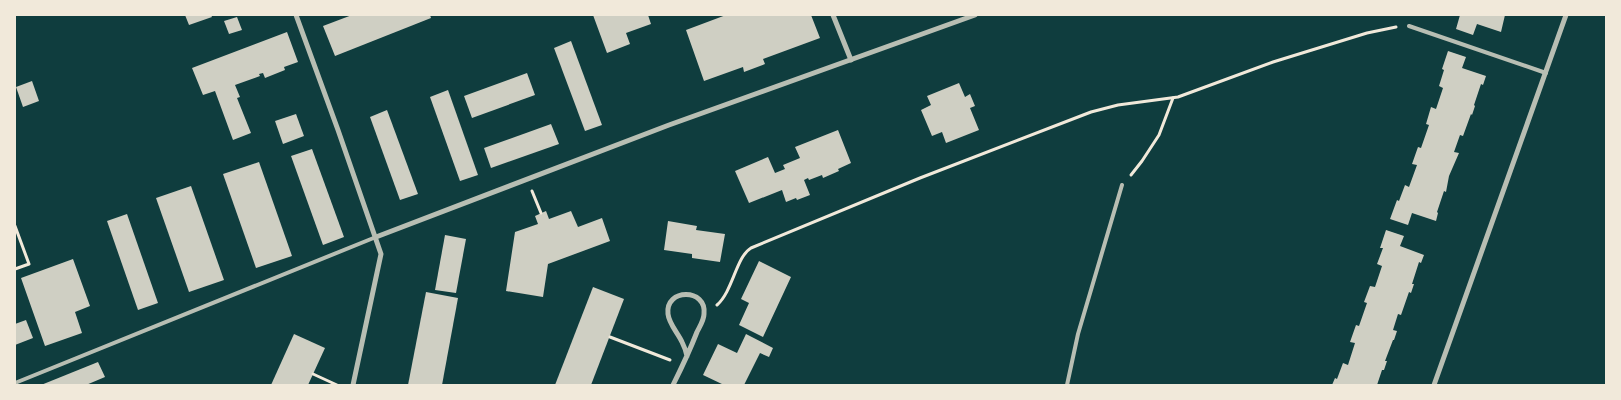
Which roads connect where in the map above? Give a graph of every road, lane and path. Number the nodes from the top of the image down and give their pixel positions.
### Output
1 (296, 15) edge
2 (833, 15) edge
3 (975, 15) edge
4 (1566, 15) edge
5 (1410, 26) joint
6 (851, 60) junction
7 (1546, 73) junction
8 (1172, 98) junction
9 (528, 180) junction
10 (1122, 185) joint
11 (541, 213) dead end
12 (15, 226) edge
13 (376, 237) junction
14 (15, 269) edge
15 (704, 315) junction
16 (610, 337) dead end
17 (687, 356) junction
18 (683, 364) junction
19 (313, 374) dead end
20 (15, 382) edge
21 (337, 385) edge
22 (353, 385) edge
23 (673, 385) edge
24 (1067, 385) edge
25 (1434, 385) edge

1 - 13 street
2 - 6 street
3 - 6 street
4 - 7 street
5 - 7 lane
5 - 8 path
6 - 9 street
7 - 25 street
8 - 10 path
8 - 15 path
9 - 11 path
9 - 13 street
10 - 24 lane
12 - 14 path
13 - 20 lane
13 - 22 street
15 - 17 street
15 - 17 street
16 - 18 path
17 - 18 street
18 - 23 street
19 - 21 path

